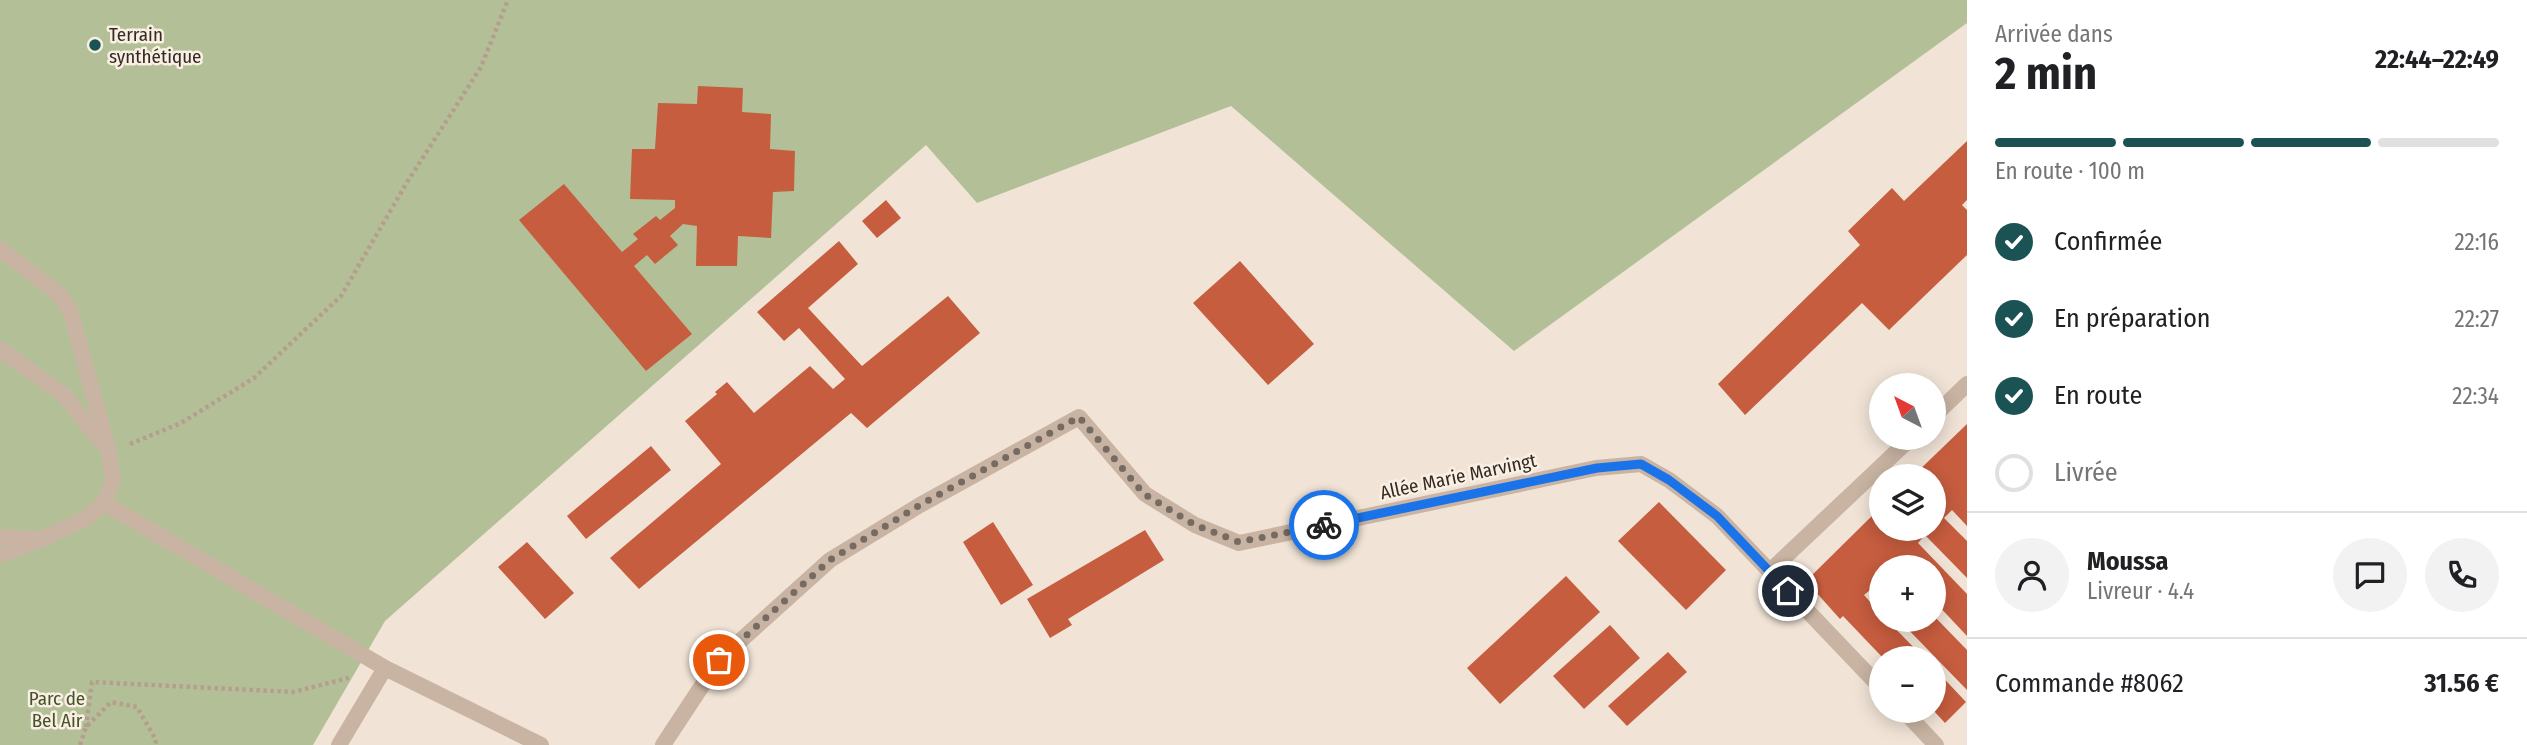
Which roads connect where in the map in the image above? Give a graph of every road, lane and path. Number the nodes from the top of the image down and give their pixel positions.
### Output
1 (508, 0) edge
2 (0, 249) edge
3 (0, 349) edge
4 (1967, 384) edge
5 (1946, 404) edge
6 (1898, 450) edge
7 (109, 452) junction
8 (104, 503) junction
9 (0, 537) edge
10 (42, 540) junction
11 (0, 555) edge
12 (1770, 571) junction
13 (385, 668) junction
14 (1869, 675) edge
15 (1915, 723) edge
16 (86, 727) junction
17 (80, 745) edge
18 (155, 745) edge
19 (339, 745) edge
20 (541, 745) edge
21 (663, 745) edge
22 (1936, 745) edge

1 - 7 path
2 - 7 lane
3 - 7 lane
4 - 5 lane
6 - 12 lane
7 - 8 lane
8 - 10 lane
8 - 13 lane
9 - 10 lane
10 - 11 lane
12 - 14 lane, Allée Marie Marvingt
12 - 21 lane, Allée Marie Marvingt
13 - 16 path
13 - 19 lane
13 - 20 lane
15 - 22 lane
16 - 17 path
16 - 18 path

